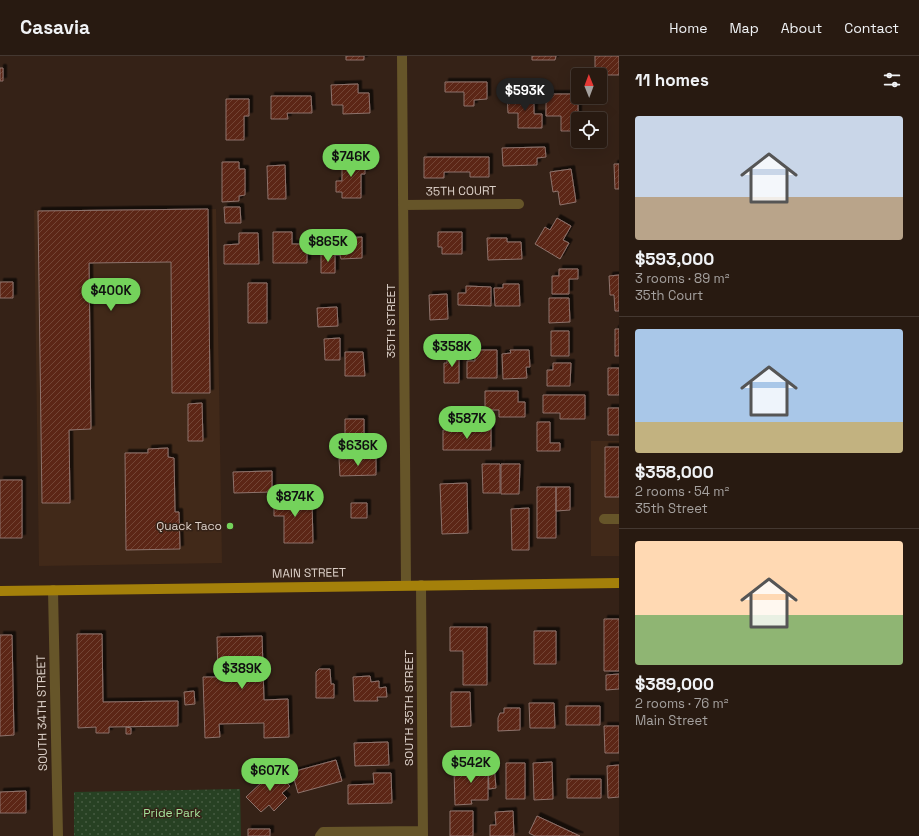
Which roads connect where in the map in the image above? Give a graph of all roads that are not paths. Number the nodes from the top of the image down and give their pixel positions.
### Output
1 (402, 56) edge
2 (519, 204) dead end
3 (403, 205) junction
4 (604, 519) dead end
5 (619, 519) edge
6 (619, 583) edge
7 (406, 585) junction
8 (421, 585) junction
9 (53, 590) junction
10 (0, 591) edge
11 (423, 833) edge
12 (58, 836) edge
13 (320, 836) edge

1 - 3 street, 35TH STREET
2 - 3 street, 35TH COURT
3 - 7 street, 35TH STREET
4 - 5 street
6 - 8 main road, MAIN STREET
7 - 8 main road, MAIN STREET
7 - 9 main road, MAIN STREET
8 - 11 street, SOUTH 35TH STREET
9 - 10 main road, MAIN STREET
9 - 12 street, SOUTH 34TH STREET
11 - 13 street, SOUTH 35TH STREET

